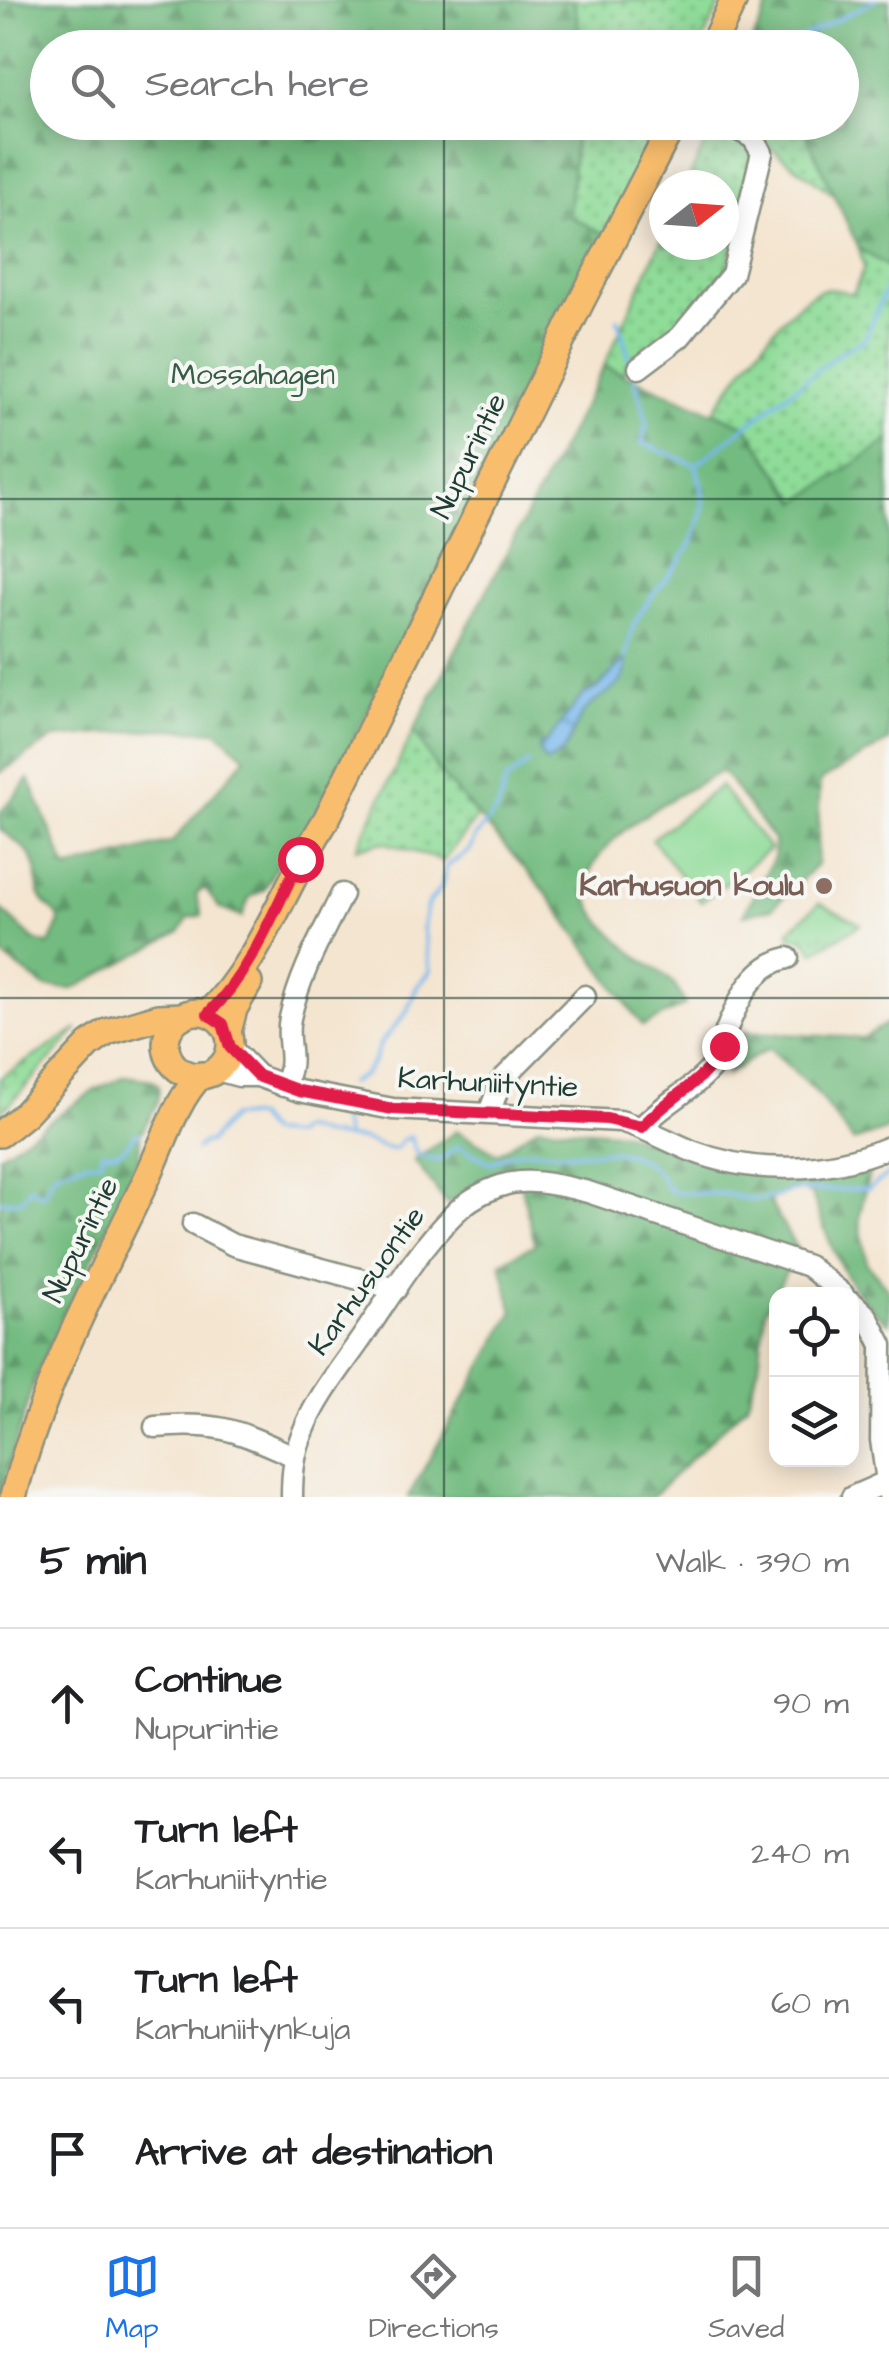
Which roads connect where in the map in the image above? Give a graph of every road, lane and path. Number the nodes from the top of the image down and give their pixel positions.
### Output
1 (734, 0) edge
2 (720, 30) edge
3 (665, 140) edge
4 (754, 140) edge
5 (639, 368) dead end
6 (325, 820) junction
7 (342, 894) dead end
8 (788, 958) dead end
9 (585, 996) dead end
10 (195, 1015) junction
11 (138, 1022) junction
12 (229, 1040) junction
13 (170, 1052) junction
14 (209, 1073) junction
15 (258, 1076) junction
16 (283, 1086) junction
17 (489, 1113) junction
18 (170, 1126) junction
19 (642, 1127) junction
20 (0, 1134) edge
21 (889, 1147) edge
22 (194, 1224) dead end
23 (834, 1287) edge
24 (396, 1289) junction
25 (859, 1309) edge
26 (885, 1345) edge
27 (155, 1427) dead end
28 (294, 1456) junction
29 (887, 1488) edge
30 (13, 1497) edge
31 (292, 1497) edge
32 (852, 1497) edge

1 - 2 main road
3 - 6 main road, Nupurintie
4 - 5 street
6 - 10 main road, Nupurintie
6 - 12 main road, Nupurintie
7 - 16 street
8 - 19 street
9 - 17 street
10 - 11 main road
10 - 12 main road
10 - 13 main road
11 - 13 main road
11 - 20 main road
12 - 14 main road
12 - 15 street, Karhuniityntie
13 - 14 main road
13 - 18 main road, Nupurintie
14 - 15 street, Karhuniityntie
14 - 18 main road, Nupurintie
15 - 16 street, Karhuniityntie
16 - 17 street, Karhuniityntie
17 - 19 street, Karhuniityntie
18 - 30 main road, Nupurintie
19 - 21 street, Karhuniityntie
22 - 24 street
23 - 24 street, Karhusuontie
24 - 28 street, Karhusuontie
25 - 26 street
26 - 29 street
27 - 28 street
28 - 31 street, Karhusuontie
29 - 32 street

